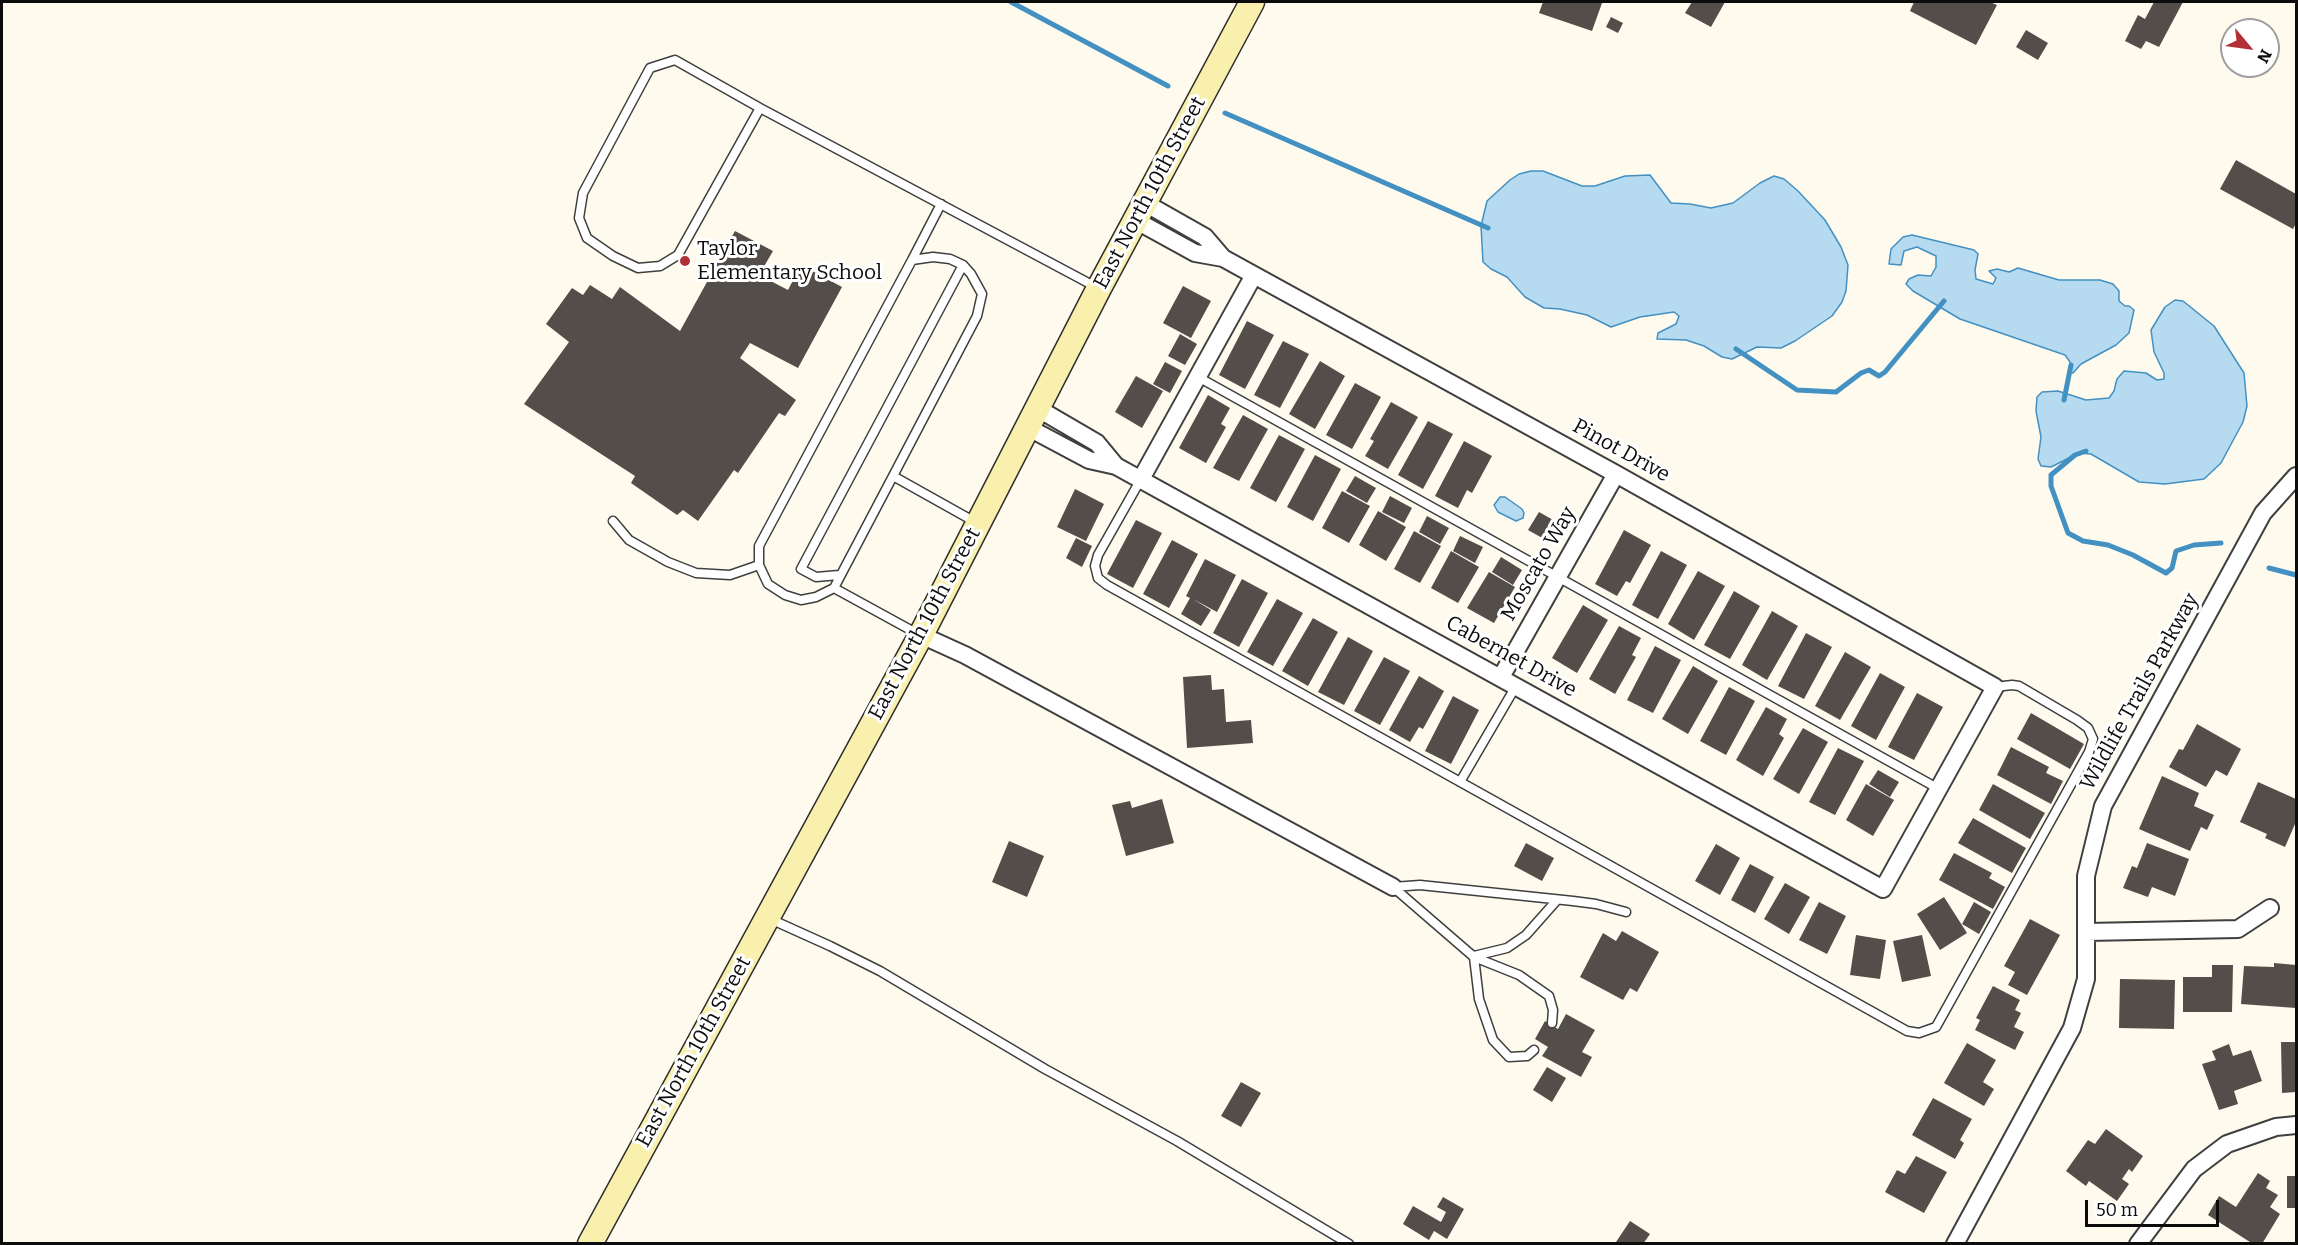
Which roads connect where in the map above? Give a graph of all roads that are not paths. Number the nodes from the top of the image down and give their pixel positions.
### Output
1 (1252, 2) edge
2 (760, 108) junction
3 (941, 204) junction
4 (1140, 212) junction
5 (912, 260) junction
6 (963, 265) junction
7 (1254, 275) junction
8 (1099, 288) junction
9 (1198, 377) junction
10 (1032, 418) junction
11 (1616, 474) junction
12 (893, 476) junction
13 (2296, 476) edge
14 (1141, 479) junction
15 (613, 521) dead end
16 (978, 523) junction
17 (759, 565) junction
18 (839, 575) junction
19 (1558, 576) junction
20 (834, 588) junction
21 (921, 635) junction
22 (1501, 677) junction
23 (1516, 686) junction
24 (1995, 687) junction
25 (1460, 782) junction
26 (1939, 789) junction
27 (1393, 887) junction
28 (1557, 900) junction
29 (2270, 908) dead end
30 (1626, 912) dead end
31 (768, 918) junction
32 (2087, 932) junction
33 (1474, 957) junction
34 (1552, 1023) dead end
35 (1534, 1050) dead end
36 (2296, 1125) edge
37 (590, 1244) edge
38 (1349, 1244) edge
39 (1955, 1244) edge
40 (2138, 1244) edge

1 - 4 main road, East North 10th Street
2 - 2 lane
2 - 3 lane
3 - 5 lane
3 - 8 lane
4 - 7 street, Pinot Drive
4 - 8 main road, East North 10th Street
5 - 6 lane
5 - 17 lane
6 - 12 lane
6 - 18 lane
7 - 9 street
7 - 11 street, Pinot Drive
8 - 10 main road, East North 10th Street
9 - 14 street
9 - 19 lane
10 - 14 street, Cabernet Drive
10 - 16 main road, East North 10th Street
11 - 19 street, Moscato Way
11 - 24 street, Pinot Drive
12 - 16 lane
12 - 18 lane
13 - 32 street, Wildlife Trails Parkway
14 - 22 street, Cabernet Drive
14 - 25 lane
15 - 17 lane
16 - 21 main road, East North 10th Street
17 - 20 lane
18 - 20 lane
19 - 22 street, Moscato Way
19 - 26 lane
20 - 21 lane
21 - 27 street
21 - 31 main road, East North 10th Street
22 - 23 street, Cabernet Drive
23 - 25 lane
23 - 26 street, Cabernet Drive
24 - 25 lane
24 - 26 street
27 - 28 lane
27 - 33 lane
28 - 30 lane
28 - 33 lane
29 - 32 street
31 - 37 main road, East North 10th Street
31 - 38 lane
32 - 39 street, Wildlife Trails Parkway
33 - 34 lane
33 - 35 lane
36 - 40 street

